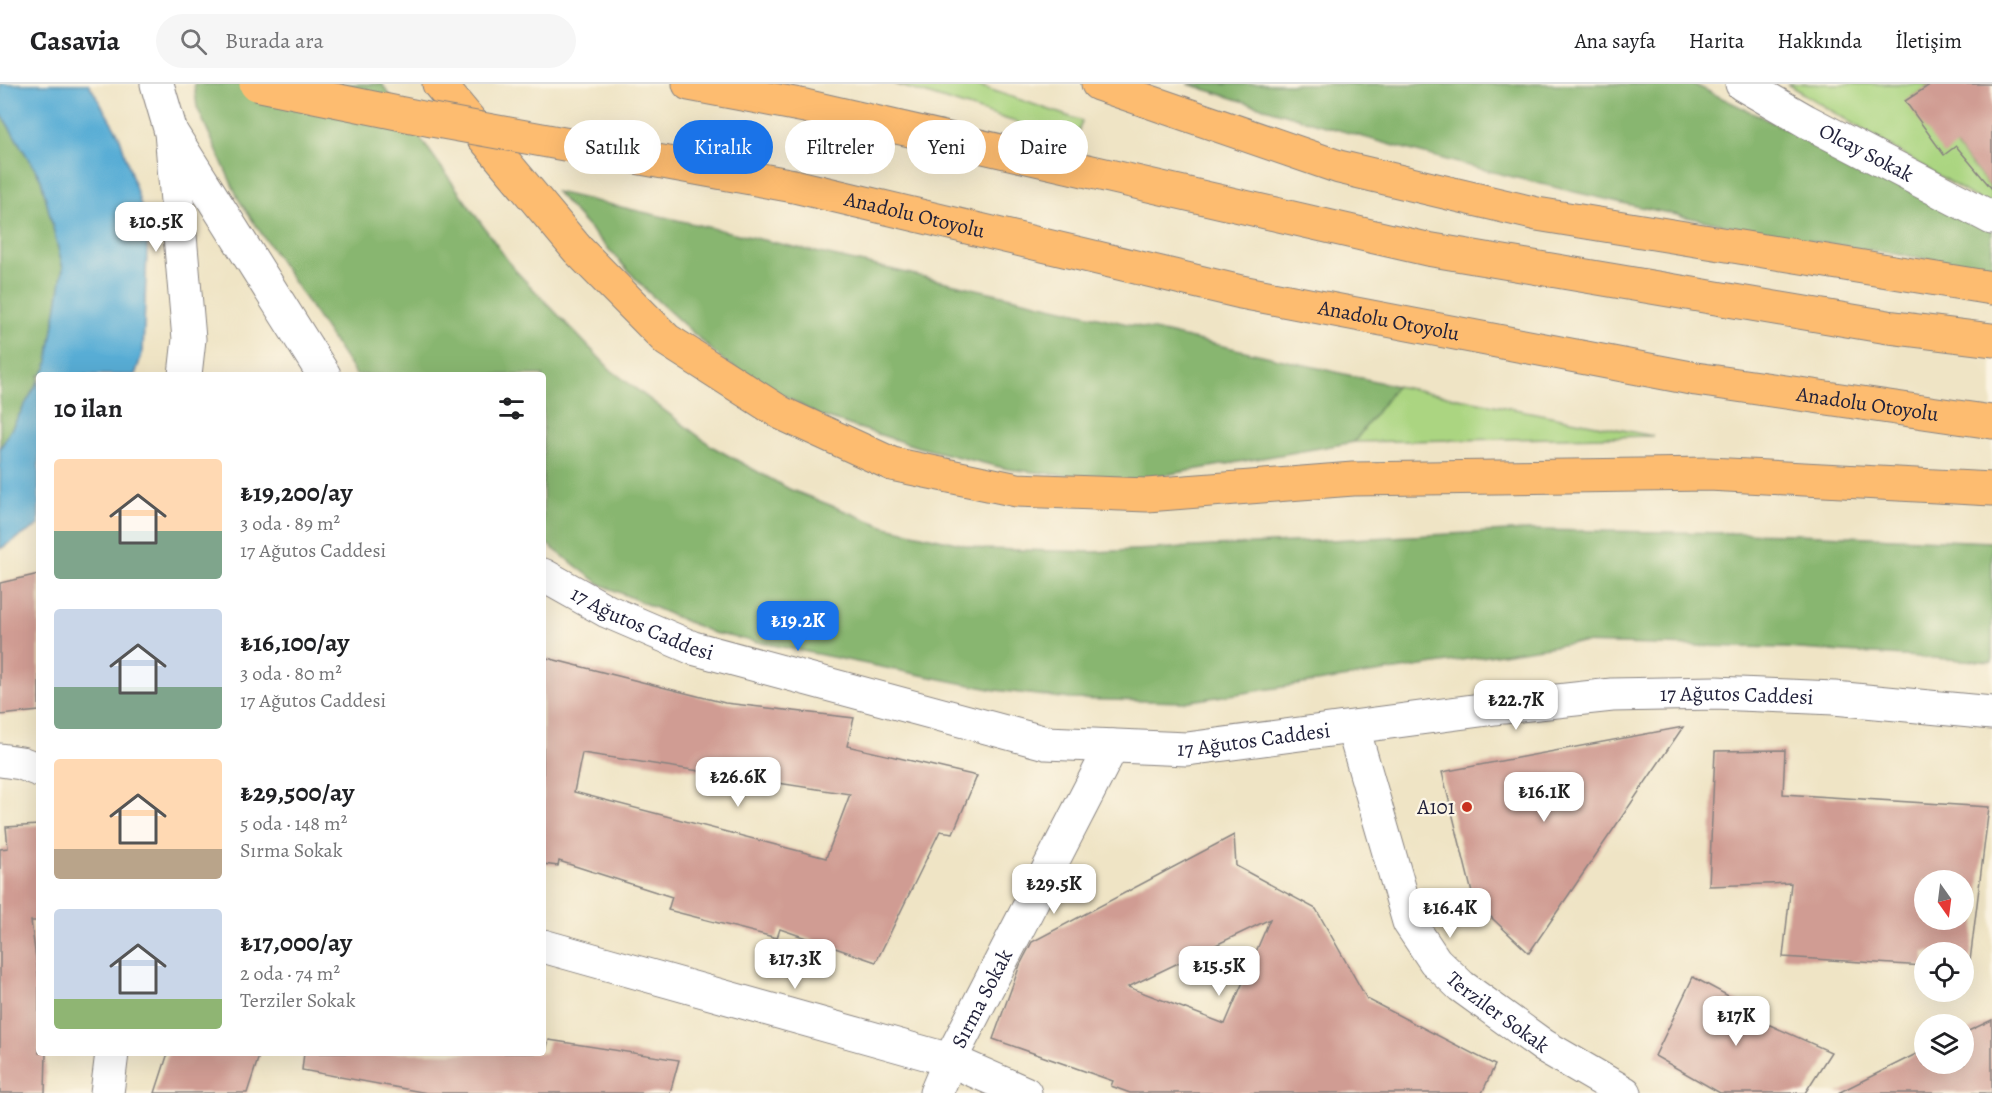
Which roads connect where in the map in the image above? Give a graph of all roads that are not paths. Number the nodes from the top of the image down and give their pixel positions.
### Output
1 (157, 84) edge
2 (256, 84) edge
3 (439, 84) edge
4 (689, 84) edge
5 (1098, 84) edge
6 (1742, 84) edge
7 (171, 132) junction
8 (1992, 218) edge
9 (1992, 288) edge
10 (1992, 340) edge
11 (185, 372) edge
12 (322, 372) edge
13 (1992, 422) edge
14 (1992, 489) edge
15 (546, 577) edge
16 (1992, 713) edge
17 (1353, 728) junction
18 (1112, 746) junction
19 (0, 760) edge
20 (36, 769) edge
21 (546, 947) edge
22 (112, 1056) edge
23 (950, 1060) junction
24 (107, 1093) edge
25 (936, 1093) edge
26 (1025, 1093) edge
27 (1625, 1093) edge

1 - 7 street
2 - 13 highway, Anadolu Otoyolu, bridge
3 - 14 highway
4 - 10 highway
5 - 9 highway
6 - 8 street, Olcay Sokak
7 - 11 street
7 - 12 street
15 - 18 street, 17 Ağutos Caddesi
16 - 17 street, 17 Ağutos Caddesi
17 - 18 street, 17 Ağutos Caddesi
17 - 27 street, Terziler Sokak
18 - 23 street, Sırma Sokak
19 - 20 street
21 - 23 street
22 - 24 street
23 - 25 street, Sırma Sokak
23 - 26 street

